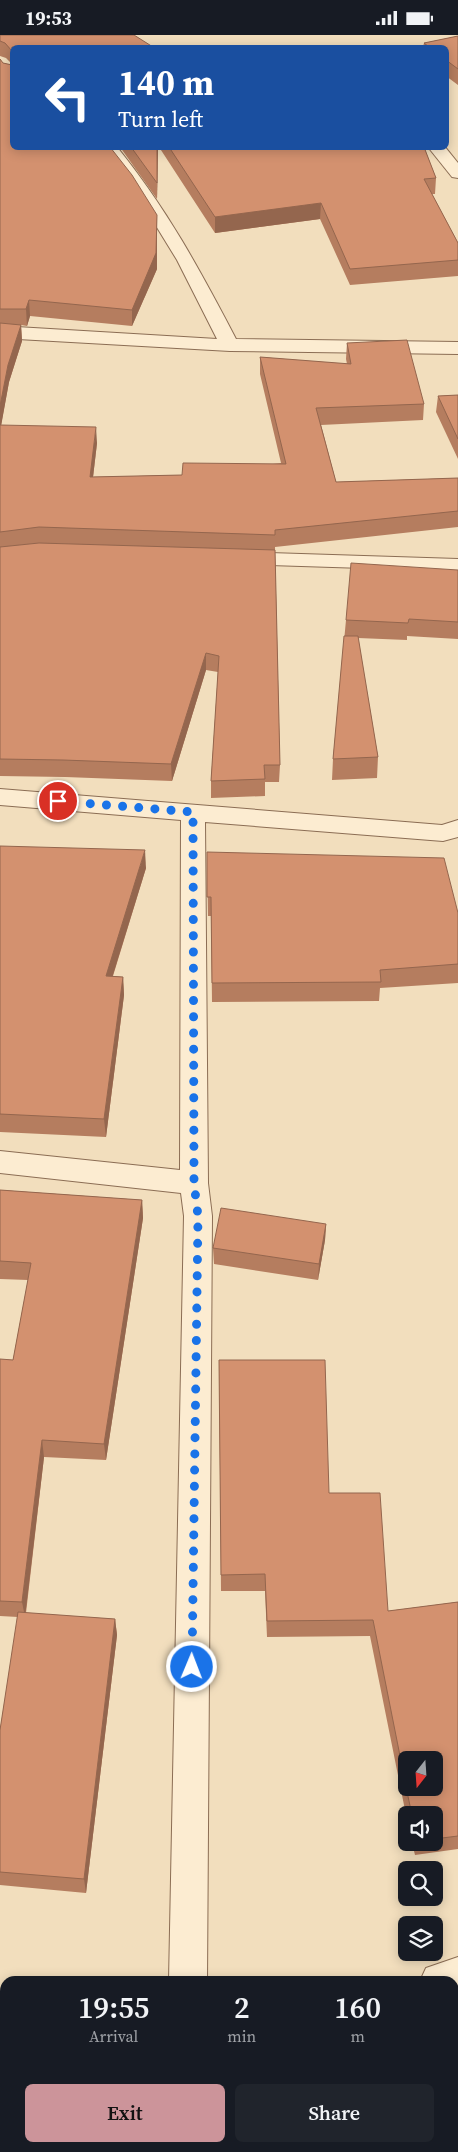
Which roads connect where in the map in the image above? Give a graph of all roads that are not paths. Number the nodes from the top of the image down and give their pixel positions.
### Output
1 (110, 150) edge
2 (439, 150) edge
3 (458, 173) edge
4 (0, 332) edge
5 (230, 345) junction
6 (458, 348) edge
7 (219, 557) edge
8 (458, 565) edge
9 (0, 797) edge
10 (193, 812) junction
11 (458, 828) edge
12 (0, 1162) edge
13 (194, 1183) junction
14 (188, 1976) edge

1 - 5 street
2 - 3 street
4 - 5 street
5 - 6 street
7 - 8 street
9 - 10 street
10 - 11 street
10 - 13 street
12 - 13 street
13 - 14 street

